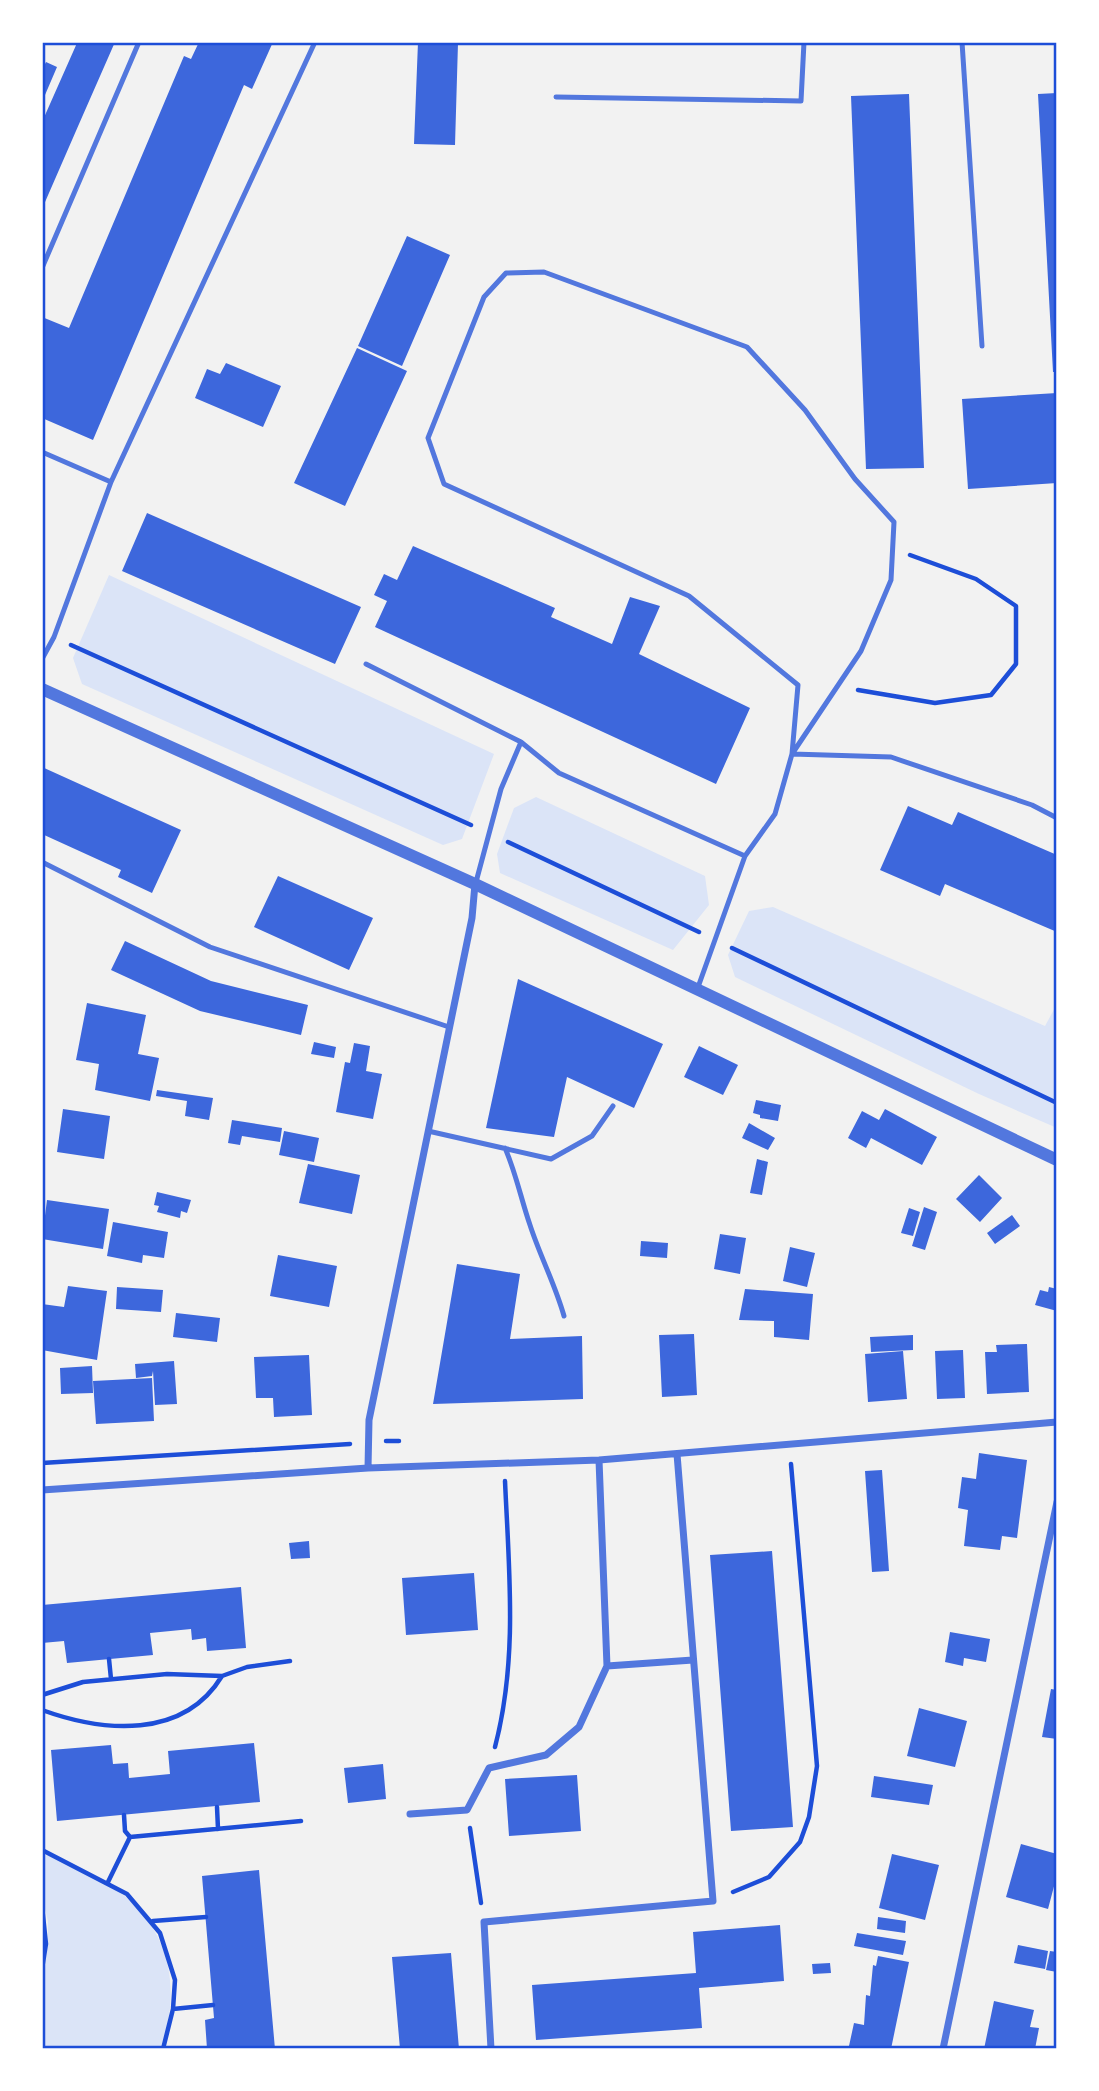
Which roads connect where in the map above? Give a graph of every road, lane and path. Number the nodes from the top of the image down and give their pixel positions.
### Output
1 (139, 42) edge
2 (315, 42) edge
3 (804, 42) edge
4 (962, 42) edge
5 (556, 97) dead end
6 (42, 268) edge
7 (982, 346) dead end
8 (42, 452) edge
9 (111, 482) junction
10 (892, 549) junction
11 (54, 637) junction
12 (42, 659) edge
13 (366, 664) dead end
14 (837, 685) junction
15 (42, 689) edge
16 (521, 742) junction
17 (792, 754) junction
18 (1057, 818) edge
19 (487, 832) junction
20 (745, 856) junction
21 (42, 862) edge
22 (475, 884) junction
23 (714, 939) junction
24 (697, 990) junction
25 (449, 1027) junction
26 (1057, 1103) edge
27 (613, 1106) dead end
28 (428, 1131) junction
29 (505, 1148) junction
30 (1057, 1160) edge
31 (564, 1316) dead end
32 (1057, 1422) edge
33 (399, 1441) dead end
34 (369, 1442) junction
35 (789, 1444) junction
36 (677, 1454) junction
37 (599, 1460) junction
38 (42, 1463) edge
39 (504, 1463) junction
40 (368, 1468) junction
41 (42, 1490) edge
42 (1057, 1502) edge
43 (109, 1659) dead end
44 (694, 1660) junction
45 (290, 1661) dead end
46 (607, 1667) junction
47 (222, 1676) junction
48 (111, 1679) junction
49 (42, 1695) edge
50 (42, 1710) edge
51 (489, 1768) junction
52 (216, 1807) dead end
53 (467, 1810) junction
54 (410, 1814) dead end
55 (124, 1815) dead end
56 (301, 1821) dead end
57 (218, 1829) junction
58 (130, 1838) junction
59 (42, 1850) edge
60 (108, 1882) junction
61 (713, 1901) junction
62 (42, 1906) edge
63 (206, 1917) dead end
64 (152, 1921) junction
65 (485, 1922) junction
66 (42, 1969) edge
67 (213, 2006) dead end
68 (173, 2008) junction
69 (163, 2049) edge
70 (491, 2049) edge
71 (943, 2049) edge

1 - 6 lane
2 - 9 lane
3 - 5 lane
4 - 7 lane
8 - 9 lane
9 - 11 lane
10 - 14 lane
10 - 14 path
10 - 17 lane
11 - 12 lane
11 - 19 path
13 - 16 lane
14 - 17 lane
15 - 22 street
16 - 19 lane
16 - 20 lane
17 - 18 lane
17 - 20 lane
19 - 22 lane
19 - 23 path
20 - 23 lane
21 - 25 lane
22 - 24 street
22 - 25 street
23 - 24 lane
23 - 26 path
24 - 30 street
25 - 28 street
27 - 29 lane
28 - 29 lane
28 - 34 street
29 - 31 lane
32 - 35 street
33 - 34 path
34 - 38 path
34 - 40 street
35 - 36 street
35 - 61 path
36 - 37 street
36 - 44 street
37 - 39 street
37 - 46 street
39 - 40 street
39 - 51 path
40 - 41 street
42 - 71 street
43 - 48 path
44 - 46 street
44 - 61 street
45 - 47 path
46 - 51 street
47 - 48 path
47 - 50 path
48 - 49 path
51 - 53 street
52 - 57 path
53 - 54 street
53 - 65 path
55 - 58 path
56 - 57 path
57 - 58 path
58 - 60 path
59 - 60 path
60 - 64 path
61 - 65 street
62 - 66 path
63 - 64 path
64 - 68 path
65 - 70 street
67 - 68 path
68 - 69 path

